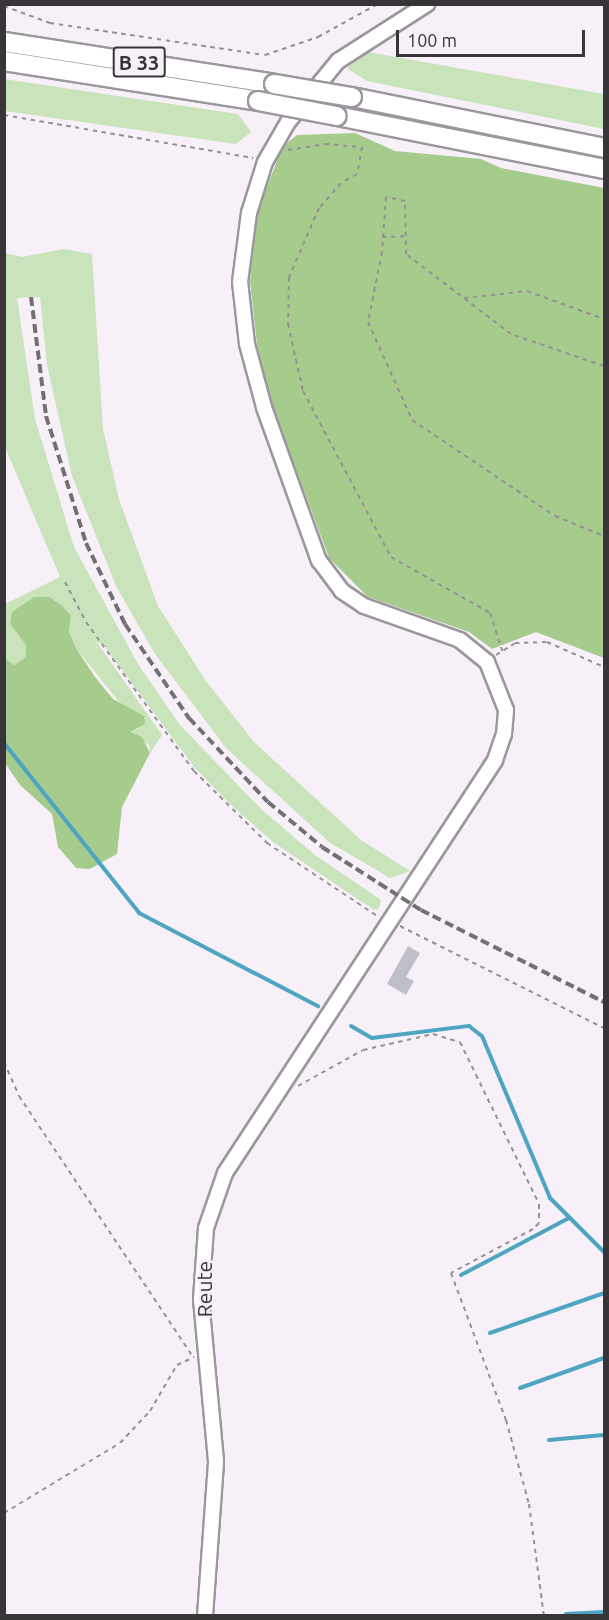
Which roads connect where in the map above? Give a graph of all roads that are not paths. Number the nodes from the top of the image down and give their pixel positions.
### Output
1 (427, 4) edge
2 (4, 42) edge
3 (4, 61) edge
4 (604, 148) edge
5 (604, 169) edge
6 (205, 1616) edge

1 - 6 street, Reute
2 - 4 highway, B 33, bridge
3 - 5 highway, B 33, bridge

